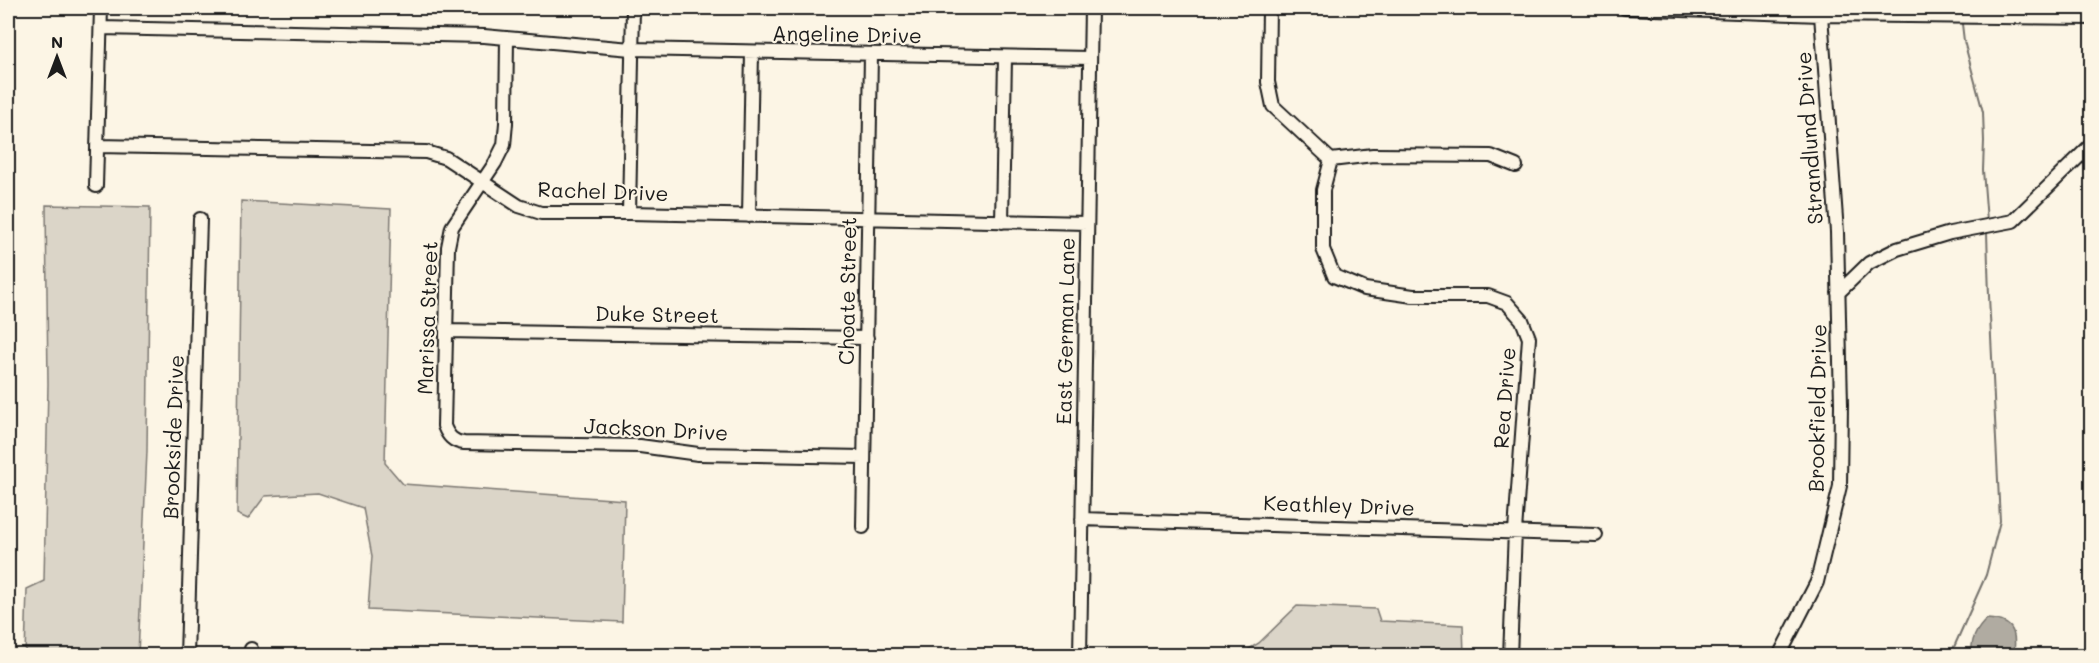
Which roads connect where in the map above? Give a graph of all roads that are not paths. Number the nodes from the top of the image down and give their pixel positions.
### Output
1 (101, 8) edge
2 (633, 8) edge
3 (1091, 8) edge
4 (1269, 8) edge
5 (1625, 8) edge
6 (1821, 15) junction
7 (2091, 18) edge
8 (100, 28) junction
9 (507, 38) junction
10 (631, 49) junction
11 (752, 52) junction
12 (872, 55) junction
13 (1005, 58) junction
14 (1090, 58) junction
15 (2091, 144) edge
16 (97, 146) junction
17 (1331, 160) junction
18 (1516, 166) dead end
19 (482, 181) junction
20 (96, 186) dead end
21 (629, 213) junction
22 (749, 216) junction
23 (200, 219) dead end
24 (869, 219) junction
25 (1002, 222) junction
26 (1087, 223) junction
27 (1837, 258) joint
28 (1838, 293) junction
29 (446, 331) junction
30 (867, 338) junction
31 (448, 435) joint
32 (864, 457) junction
33 (1082, 519) junction
34 (863, 527) dead end
35 (1515, 531) junction
36 (1596, 535) dead end
37 (187, 656) edge
38 (1080, 656) edge
39 (1510, 656) edge
40 (1779, 656) edge

1 - 8 street
2 - 10 street
3 - 14 street, East German Lane
4 - 17 street
5 - 6 street
6 - 7 street
6 - 27 street, Strandlund Drive
8 - 9 street, Angeline Drive
8 - 16 street
9 - 10 street, Angeline Drive
9 - 19 street, Marissa Street
10 - 11 street, Angeline Drive
10 - 21 street
11 - 12 street, Angeline Drive
11 - 22 street
12 - 13 street, Angeline Drive
12 - 24 street, Choate Street
13 - 14 street, Angeline Drive
13 - 25 street
14 - 26 street, East German Lane
15 - 28 street, Brookfield Drive
16 - 19 street, Rachel Drive
16 - 20 street
17 - 18 street
17 - 35 street, Rea Drive
19 - 21 street, Rachel Drive
19 - 29 street, Marissa Street
21 - 22 street, Rachel Drive
22 - 24 street, Rachel Drive
23 - 37 street, Brookside Drive
24 - 25 street, Rachel Drive
24 - 30 street, Choate Street
25 - 26 street, Rachel Drive
26 - 33 street, East German Lane
27 - 28 street, Brookfield Drive
28 - 40 street, Brookfield Drive
29 - 30 street, Duke Street
29 - 31 street, Marissa Street
30 - 32 street, Choate Street
31 - 32 street, Jackson Drive
32 - 34 street, Choate Street
33 - 35 street, Keathley Drive
33 - 38 street, East German Lane
35 - 36 street, Keathley Drive
35 - 39 street, Rea Drive

